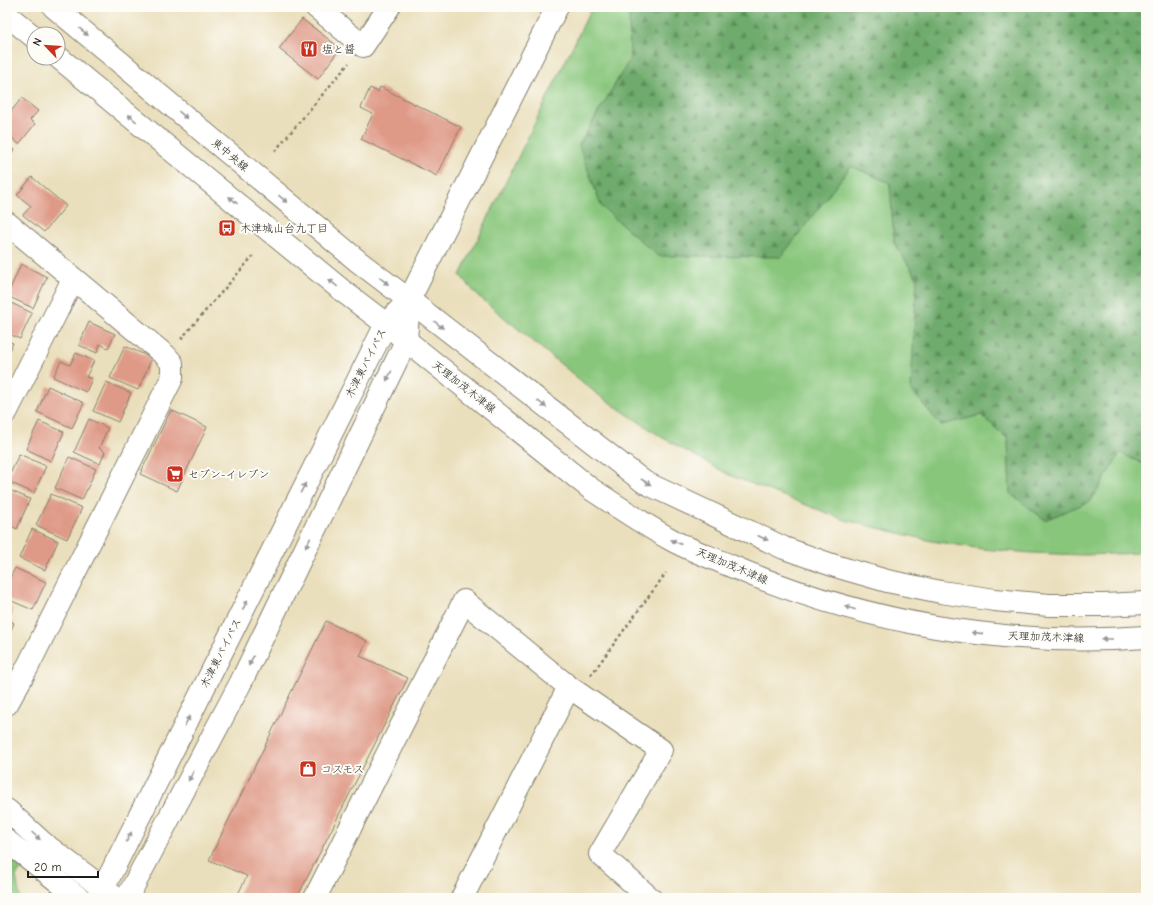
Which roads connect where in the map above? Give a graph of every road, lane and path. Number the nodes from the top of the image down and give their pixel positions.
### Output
1 (54, 7) edge
2 (316, 7) edge
3 (388, 7) edge
4 (557, 7) edge
5 (7, 15) edge
6 (26, 30) edge
7 (363, 46) junction
8 (66, 64) edge
9 (275, 151) dead end
10 (7, 223) edge
11 (253, 256) dead end
12 (73, 279) junction
13 (409, 300) junction
14 (386, 324) junction
15 (406, 341) junction
16 (166, 356) junction
17 (7, 411) edge
18 (666, 573) dead end
19 (1146, 603) edge
20 (1146, 637) edge
21 (573, 690) junction
22 (7, 704) edge
23 (7, 810) edge
24 (7, 841) edge
25 (107, 895) edge
26 (79, 898) edge
27 (127, 898) edge
28 (314, 898) edge
29 (462, 898) edge
30 (650, 898) edge

1 -> 13 main road, 東中央線
2 - 7 main road
3 - 7 main road
4 - 13 main road
5 - 6 main road
7 - 9 path
14 -> 8 main road
10 - 12 main road
11 - 16 path
12 - 16 main road
12 - 17 main road
13 - 14 main road, 木津東バイパス
13 - 15 main road
13 -> 19 main road
14 - 15 main road, 天理加茂木津線
25 -> 14 main road, 木津東バイパス
20 -> 15 main road, 天理加茂木津線
15 -> 27 main road
16 - 22 main road
18 - 21 path
21 - 28 main road
21 - 29 main road
21 - 30 main road
23 -> 25 main road
24 - 26 main road

